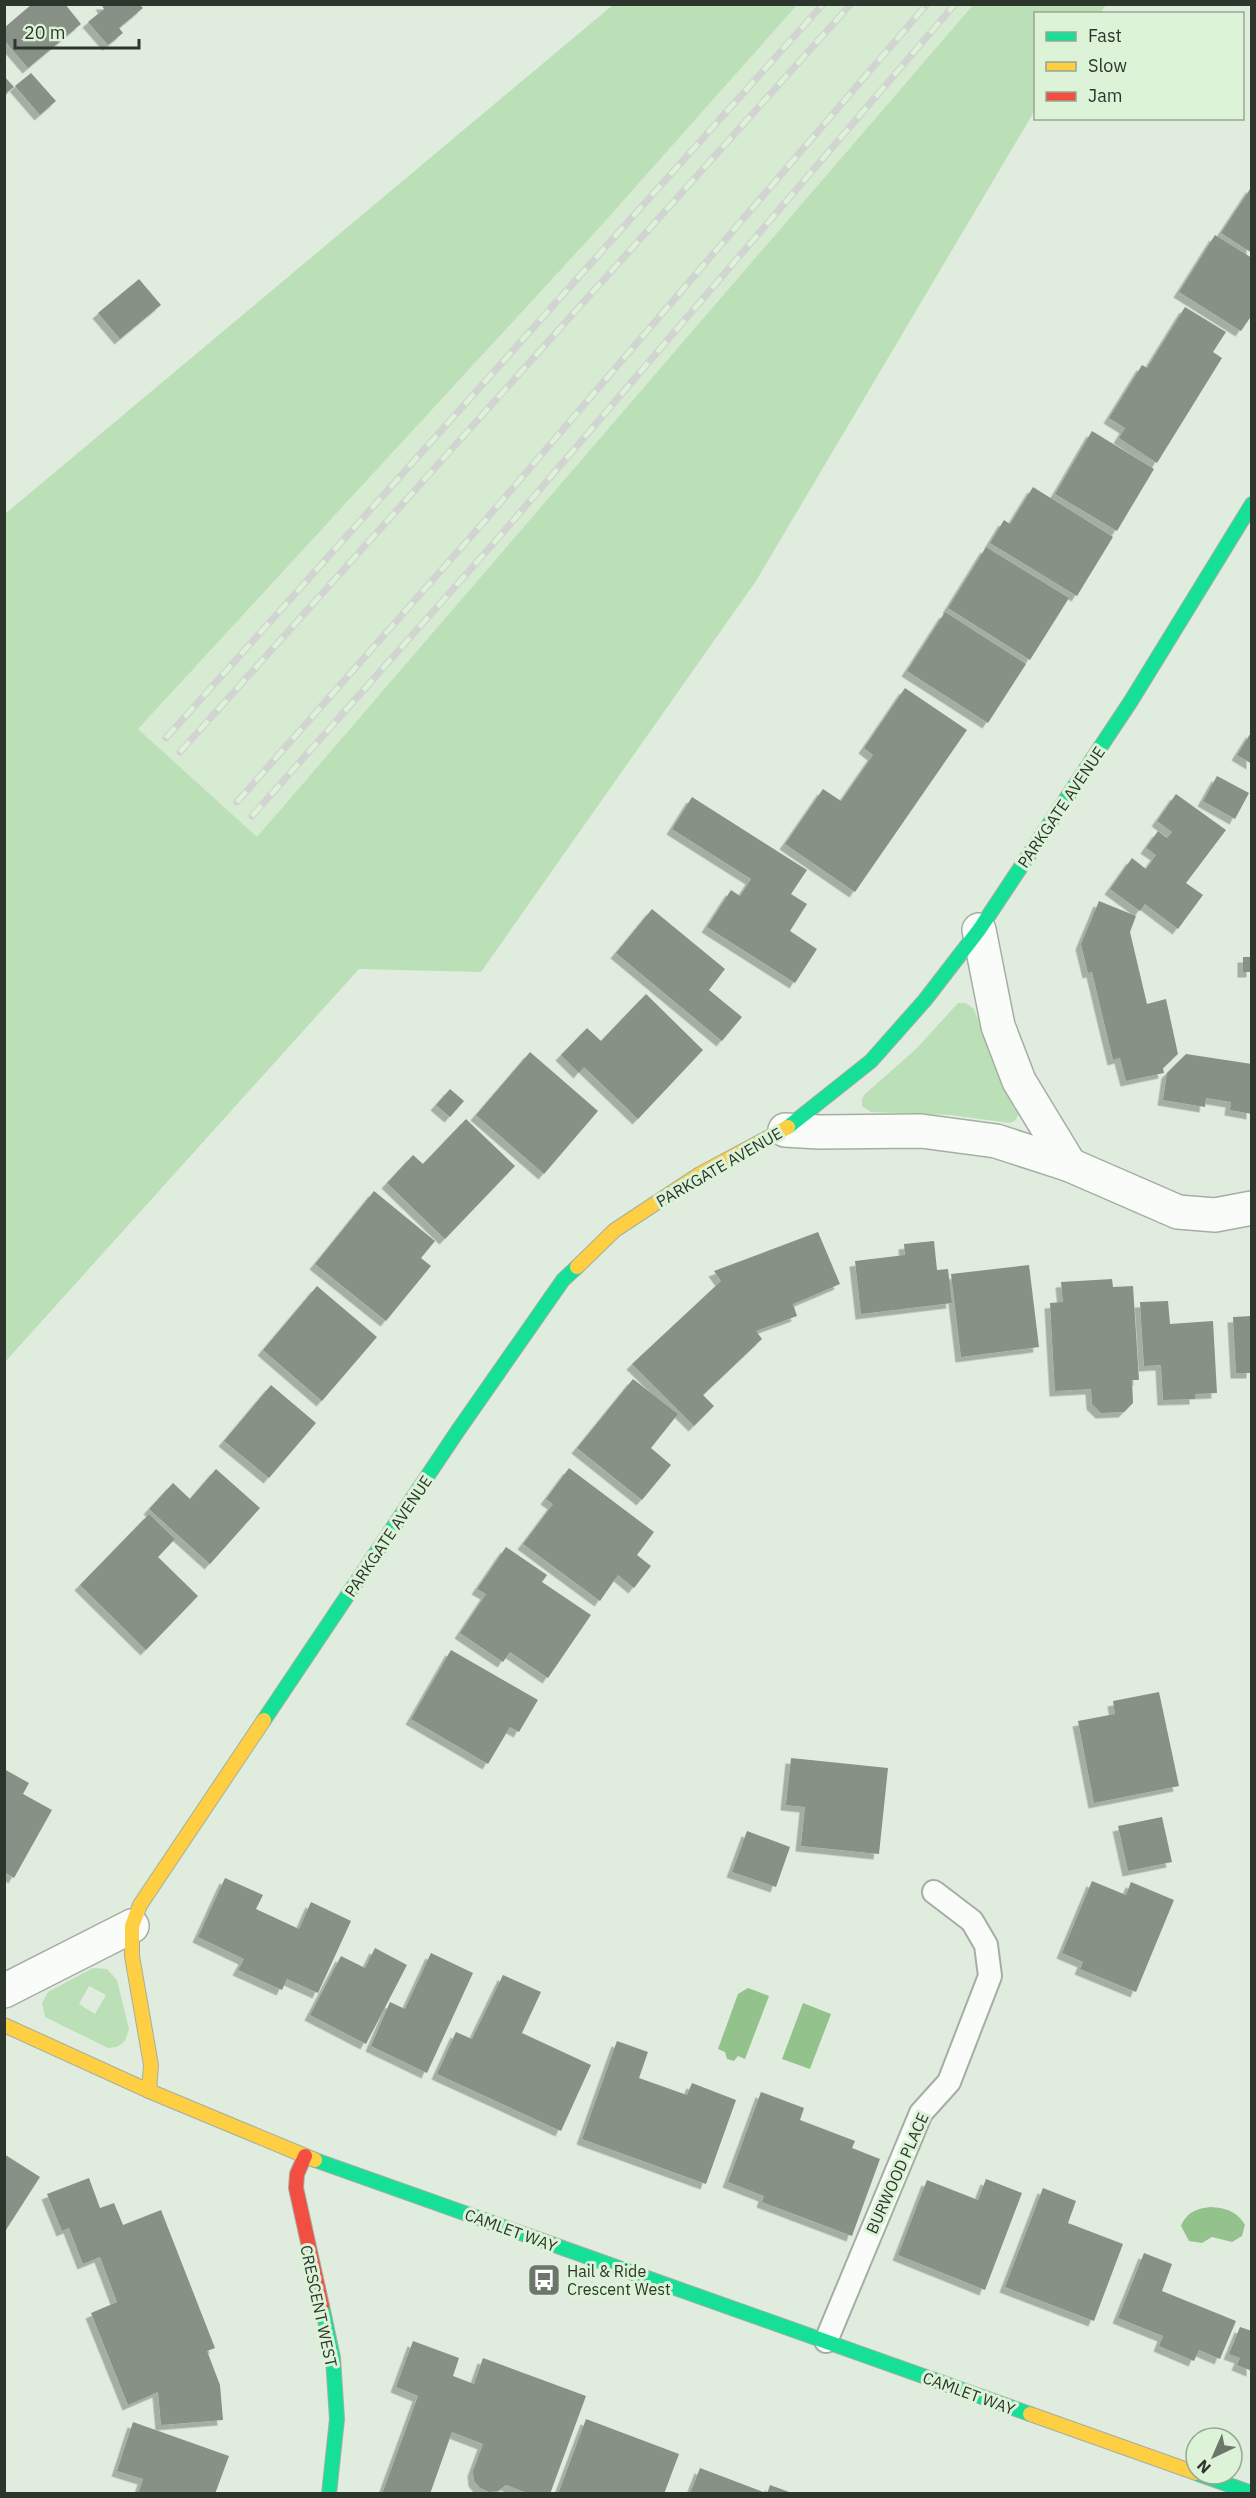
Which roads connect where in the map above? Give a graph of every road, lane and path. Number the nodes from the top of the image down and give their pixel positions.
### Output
1 (1251, 504) edge
2 (979, 930) junction
3 (785, 1130) junction
4 (1070, 1165) junction
5 (1251, 1208) edge
6 (934, 1892) dead end
7 (132, 1926) junction
8 (4, 1991) edge
9 (4, 2025) edge
10 (149, 2091) junction
11 (305, 2156) junction
12 (826, 2341) junction
13 (1184, 2469) edge
14 (1231, 2486) edge
15 (329, 2493) edge
16 (1251, 2493) edge

1 - 2 street, PARKGATE AVENUE
2 - 3 street, PARKGATE AVENUE
2 - 4 street
3 - 4 street
3 - 7 street, PARKGATE AVENUE
4 - 5 street
6 - 12 lane, BURWOOD PLACE
7 - 8 street
7 - 10 street, PARKGATE AVENUE
9 - 10 street, CAMLET WAY
10 - 11 street, CAMLET WAY
11 - 12 street, CAMLET WAY
11 - 15 street, CRESCENT WEST
12 - 13 street, CAMLET WAY
14 - 16 street, CAMLET WAY

